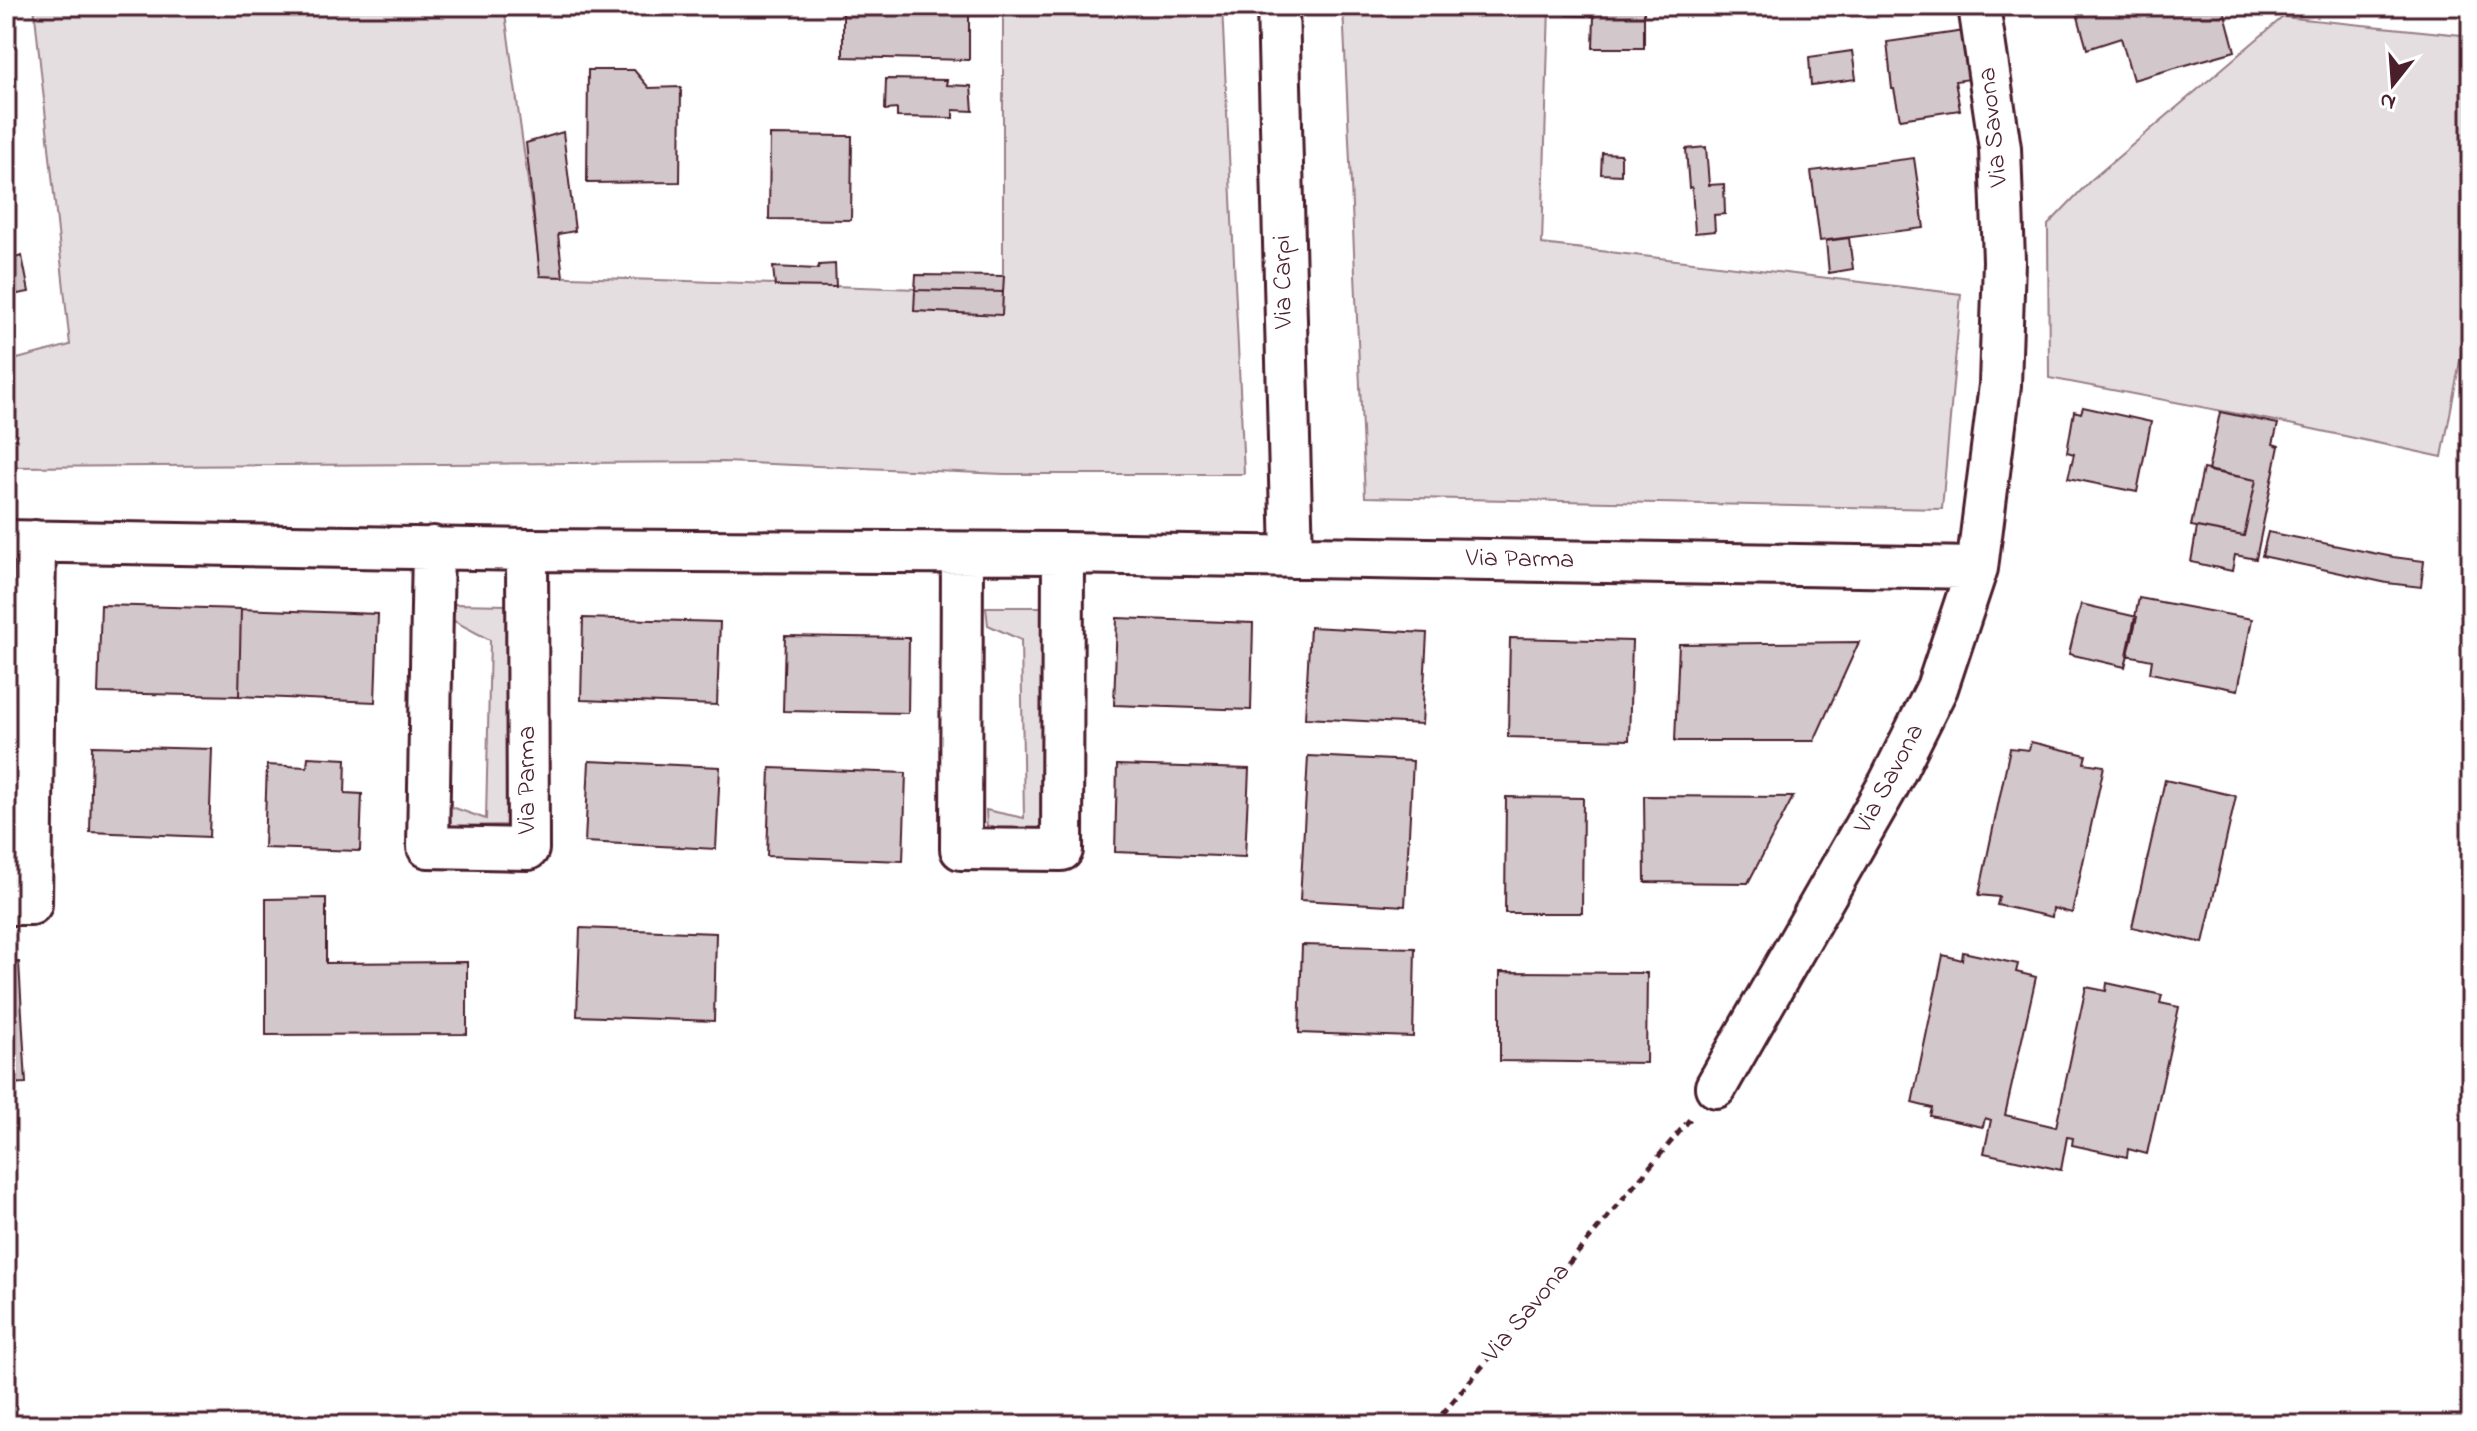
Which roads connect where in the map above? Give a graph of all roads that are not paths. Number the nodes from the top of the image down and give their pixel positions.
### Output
1 (1278, 6) edge
2 (1979, 6) edge
3 (20, 541) edge
4 (433, 547) junction
5 (527, 550) junction
6 (962, 553) junction
7 (1063, 553) junction
8 (1292, 557) junction
9 (1977, 568) junction
10 (6, 904) edge
11 (1716, 1087) road end

1 - 8 street, Via Carpi
2 - 9 street, Via Savona
3 - 4 street, Via Parma
3 - 10 street, Via Parma
4 - 5 street, Via Parma
4 - 5 street, Via Parma
5 - 6 street, Via Parma
6 - 7 street, Via Parma
6 - 7 street
7 - 8 street, Via Parma
8 - 9 street, Via Parma
9 - 11 street, Via Savona

